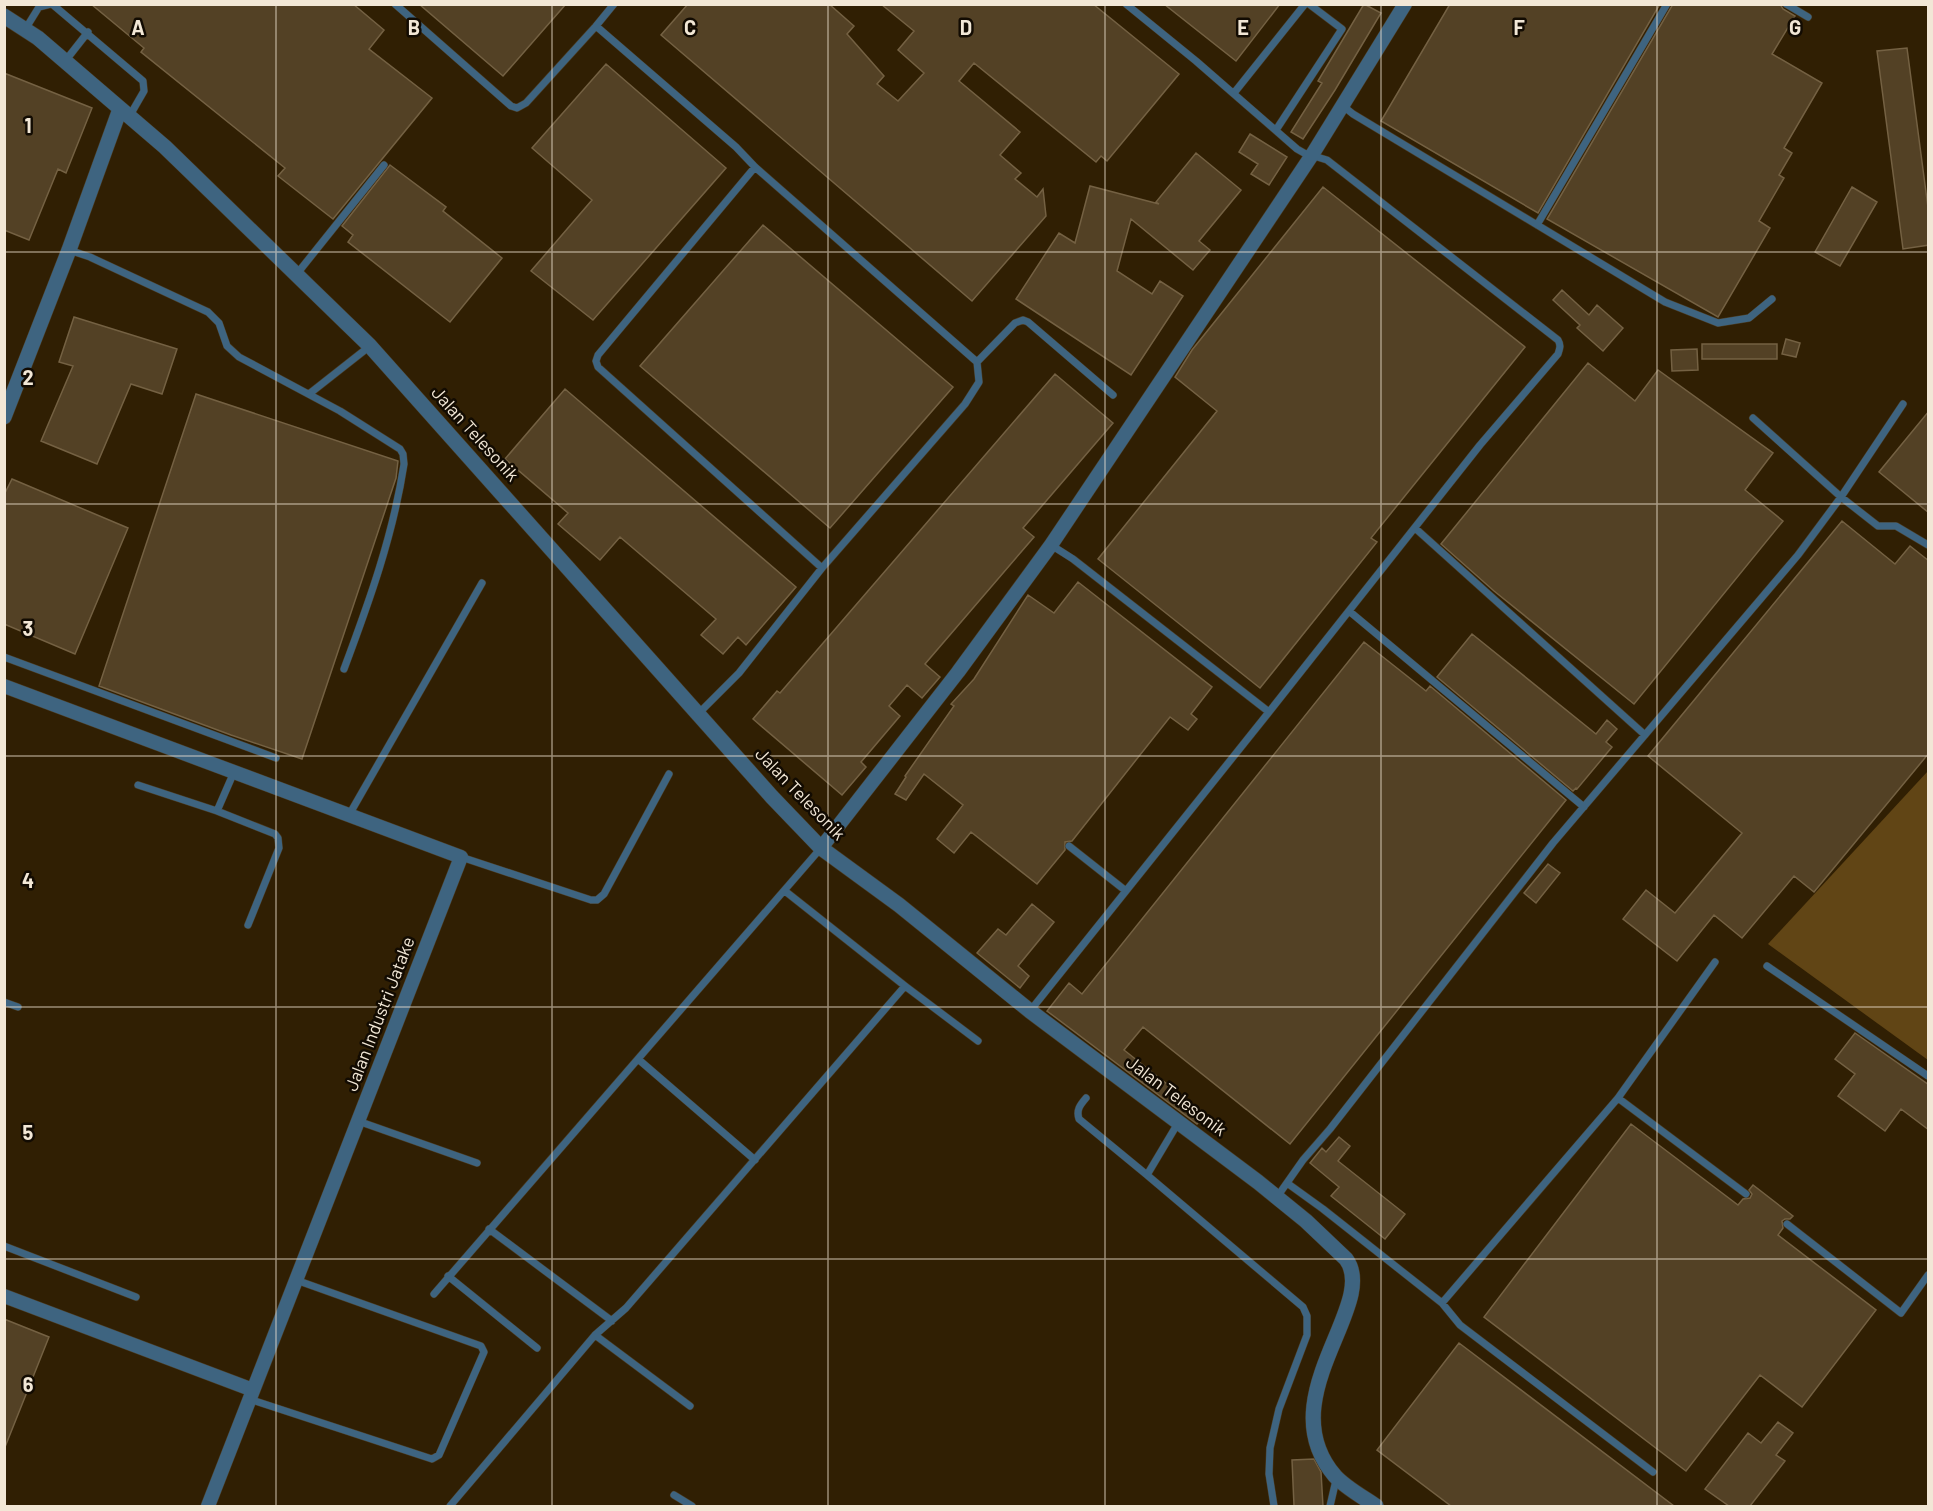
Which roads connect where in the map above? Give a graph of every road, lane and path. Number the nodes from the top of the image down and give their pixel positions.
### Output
1 (52, 4) edge
2 (395, 4) edge
3 (614, 4) edge
4 (1126, 4) edge
5 (1305, 4) edge
6 (1309, 4) edge
7 (1667, 4) edge
8 (1786, 4) edge
9 (1399, 7) edge
10 (4, 16) edge
11 (1808, 17) dead end
12 (596, 26) junction
13 (26, 28) junction
14 (88, 32) junction
15 (66, 60) junction
16 (1234, 93) junction
17 (1342, 106) junction
18 (124, 113) junction
19 (1276, 130) junction
20 (1312, 155) junction
21 (384, 165) dead end
22 (755, 167) junction
23 (1536, 225) junction
24 (69, 250) junction
25 (296, 275) junction
26 (1772, 299) dead end
27 (370, 346) junction
28 (977, 362) junction
29 (309, 394) junction
30 (1113, 395) dead end
31 (1904, 404) dead end
32 (4, 417) edge
33 (1753, 418) dead end
34 (1841, 496) junction
35 (1415, 528) junction
36 (1051, 545) junction
37 (1929, 545) edge
38 (822, 568) junction
39 (482, 583) dead end
40 (1349, 611) junction
41 (4, 657) edge
42 (344, 669) dead end
43 (4, 686) edge
44 (1269, 712) junction
45 (699, 713) junction
46 (1645, 735) junction
47 (276, 758) dead end
48 (234, 772) junction
49 (669, 774) dead end
50 (138, 785) dead end
51 (1584, 807) junction
52 (217, 811) junction
53 (349, 815) junction
54 (1069, 846) dead end
55 (821, 848) junction
56 (461, 857) junction
57 (785, 891) junction
58 (1126, 891) junction
59 (248, 925) dead end
60 (1715, 962) dead end
61 (1767, 966) dead end
62 (905, 986) junction
63 (4, 1002) edge
64 (18, 1007) dead end
65 (1030, 1011) junction
66 (978, 1041) dead end
67 (638, 1059) junction
68 (1929, 1076) edge
69 (1086, 1098) dead end
70 (1617, 1098) junction
71 (358, 1121) junction
72 (1178, 1123) junction
73 (755, 1160) junction
74 (477, 1163) dead end
75 (1147, 1175) junction
76 (1287, 1183) junction
77 (1746, 1194) dead end
78 (1277, 1197) junction
79 (1787, 1224) dead end
80 (489, 1229) junction
81 (4, 1245) edge
82 (1929, 1275) edge
83 (448, 1276) junction
84 (296, 1280) junction
85 (434, 1294) dead end
86 (4, 1296) edge
87 (136, 1297) dead end
88 (1442, 1303) junction
89 (612, 1321) junction
90 (595, 1335) junction
91 (537, 1348) dead end
92 (251, 1395) junction
93 (690, 1406) dead end
94 (1653, 1472) dead end
95 (1336, 1477) junction
96 (674, 1495) dead end
97 (208, 1506) edge
98 (450, 1506) edge
99 (692, 1506) edge
100 (1274, 1506) edge
101 (1330, 1506) edge
102 (1376, 1506) edge

1 - 13 lane
1 - 14 lane
2 - 12 lane
3 - 12 lane
4 - 16 lane
5 - 16 lane
6 - 19 lane
7 - 23 lane
8 - 11 lane
9 - 17 street
10 - 13 street, Jalan Telesonik
12 - 22 lane
13 - 15 street, Jalan Telesonik
14 - 15 lane
14 - 18 lane
15 - 18 street, Jalan Telesonik
16 - 19 lane
17 - 20 street
17 - 23 lane
18 - 24 street
18 - 25 street, Jalan Telesonik
19 - 20 lane
20 - 35 lane
20 - 36 street
21 - 25 lane
22 - 28 lane
22 - 38 lane
23 - 26 lane
24 - 29 lane
24 - 32 street
25 - 27 street, Jalan Telesonik
27 - 29 lane
27 - 45 street, Jalan Telesonik
28 - 30 lane
28 - 38 lane
29 - 42 lane
31 - 34 lane
33 - 34 lane
34 - 37 lane
34 - 46 lane
35 - 40 lane
35 - 46 lane
36 - 44 lane
36 - 55 street
38 - 45 lane
39 - 53 lane
40 - 44 lane
40 - 51 lane
41 - 47 lane
43 - 48 street
44 - 58 lane
45 - 55 street, Jalan Telesonik
46 - 51 lane
48 - 52 lane
48 - 53 street
49 - 56 lane
50 - 52 lane
51 - 76 lane
52 - 59 lane
53 - 56 street
54 - 58 lane
55 - 57 lane
55 - 65 street, Jalan Telesonik
56 - 71 street, Jalan Industri Jatake
57 - 62 lane
57 - 67 lane
58 - 65 lane
60 - 70 lane
61 - 68 lane
62 - 66 lane
62 - 73 lane
63 - 64 lane
65 - 72 street, Jalan Telesonik
67 - 73 lane
67 - 80 lane
69 - 75 lane
70 - 77 lane
70 - 88 lane
71 - 74 lane
71 - 84 street, Jalan Industri Jatake
72 - 75 lane
72 - 78 street, Jalan Telesonik
73 - 89 lane
75 - 100 lane
76 - 78 lane
76 - 88 lane
78 - 95 street, Jalan Telesonik
79 - 82 lane
80 - 83 lane
80 - 89 lane
81 - 87 lane
83 - 85 lane
83 - 91 lane
84 - 92 street, Jalan Industri Jatake
84 - 92 lane
86 - 92 street
88 - 94 lane
89 - 90 lane
90 - 93 lane
90 - 98 lane
92 - 97 street, Jalan Industri Jatake
95 - 101 lane
95 - 102 street, Jalan Telesonik
96 - 99 lane

